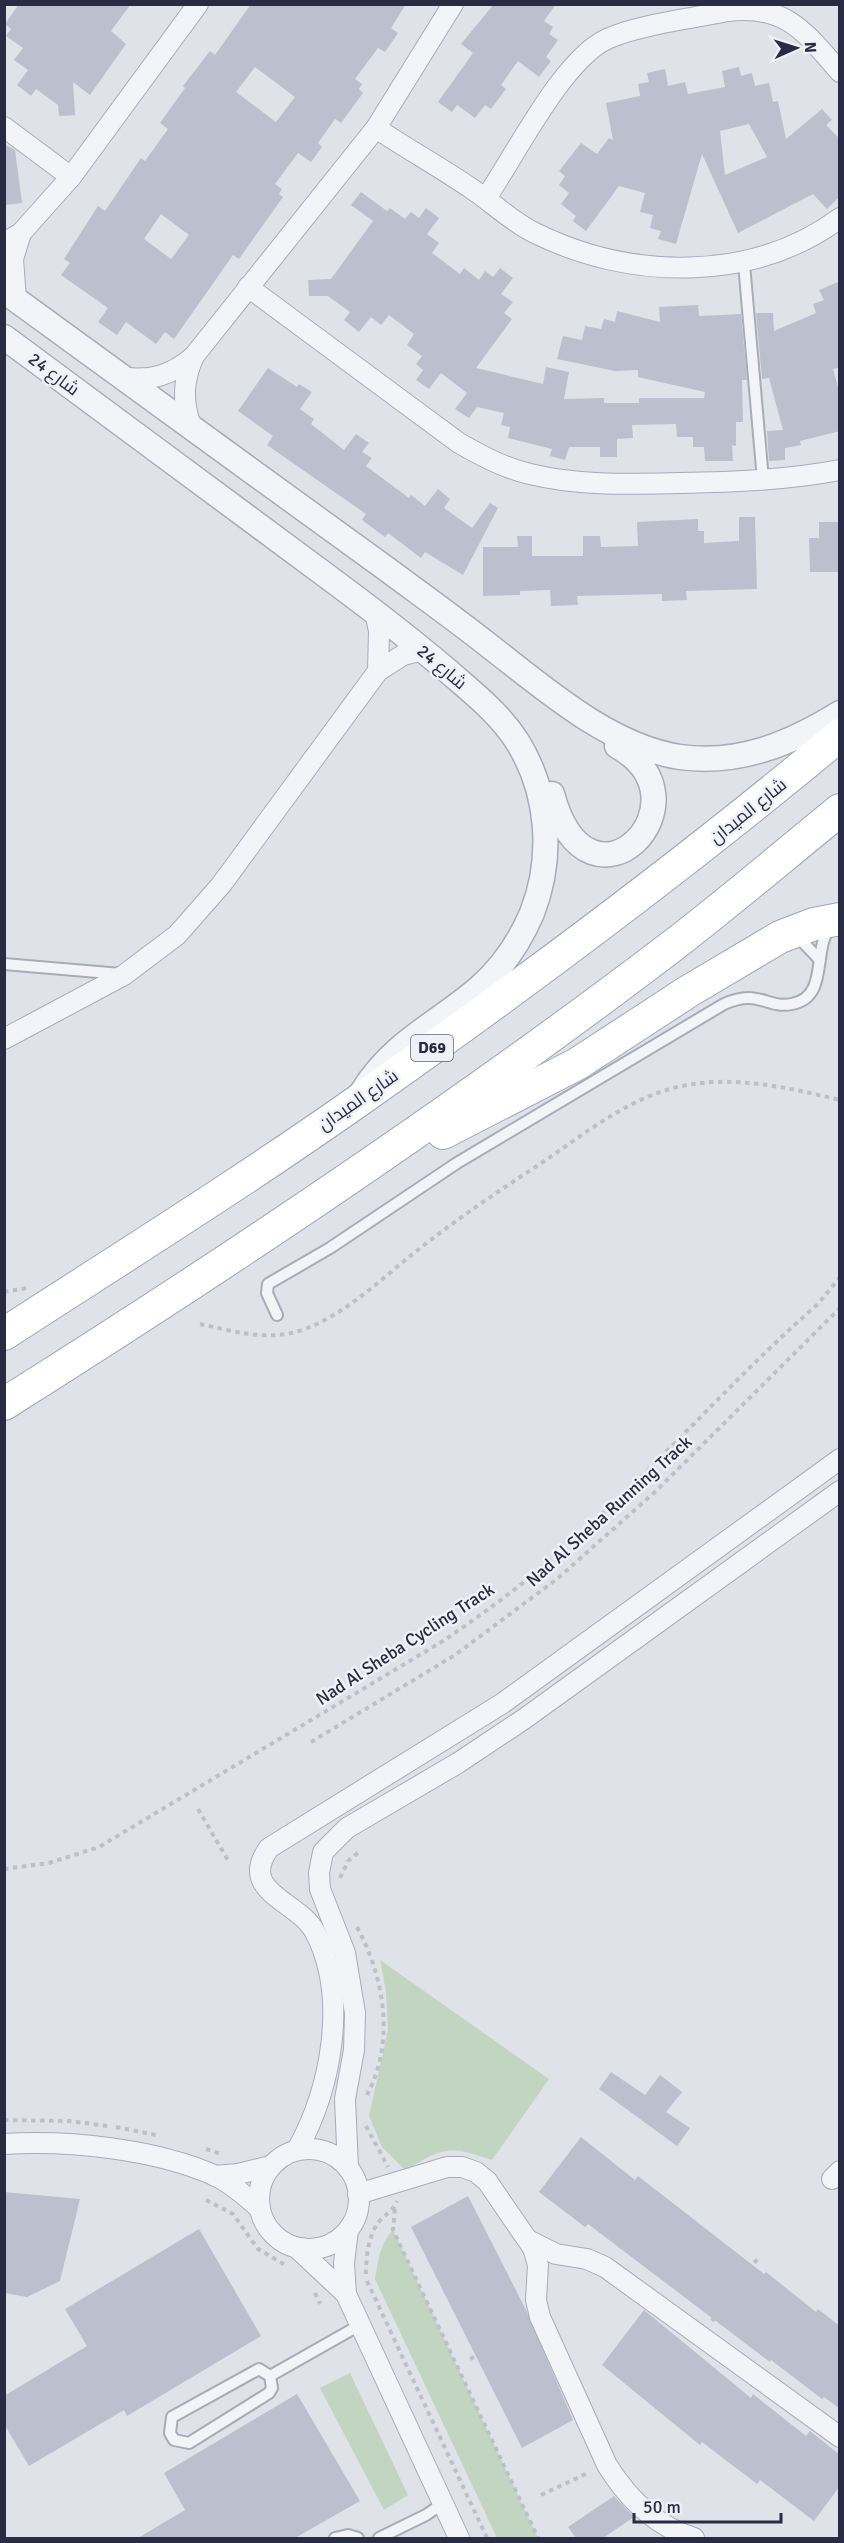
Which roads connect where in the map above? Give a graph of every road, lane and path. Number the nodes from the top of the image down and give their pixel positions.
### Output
1 (453, 4) edge
2 (198, 5) edge
3 (840, 72) edge
4 (380, 121) junction
5 (4, 127) edge
6 (72, 177) junction
7 (480, 194) junction
8 (840, 219) edge
9 (13, 238) edge
10 (744, 264) junction
11 (248, 287) junction
12 (10, 295) edge
13 (4, 337) edge
14 (194, 356) junction
15 (121, 378) junction
16 (191, 426) junction
17 (840, 470) edge
18 (763, 480) junction
19 (375, 612) junction
20 (423, 650) junction
21 (378, 670) junction
22 (840, 713) edge
23 (576, 714) junction
24 (840, 735) edge
25 (529, 765) junction
26 (840, 810) edge
27 (838, 919) edge
28 (791, 932) junction
29 (819, 960) junction
30 (4, 964) edge
31 (124, 975) junction
32 (4, 1039) edge
33 (840, 1100) edge
34 (356, 1102) junction
35 (410, 1138) junction
36 (840, 1277) edge
37 (840, 1308) edge
38 (277, 1315) dead end
39 (200, 1324) dead end
40 (4, 1334) edge
41 (4, 1404) edge
42 (840, 1459) edge
43 (840, 1491) edge
44 (311, 1742) dead end
45 (198, 1809) dead end
46 (229, 1862) dead end
47 (4, 1869) edge
48 (301, 1912) junction
49 (332, 2032) junction
50 (361, 2033) junction
51 (318, 2105) junction
52 (4, 2144) edge
53 (297, 2150) junction
54 (271, 2166) junction
55 (348, 2168) junction
56 (215, 2176) junction
57 (358, 2194) junction
58 (398, 2199) dead end
59 (206, 2200) dead end
60 (395, 2208) junction
61 (260, 2209) junction
62 (348, 2230) junction
63 (530, 2241) junction
64 (297, 2248) junction
65 (566, 2257) junction
66 (758, 2258) dead end
67 (291, 2269) dead end
68 (538, 2282) junction
69 (311, 2286) dead end
70 (346, 2294) junction
71 (320, 2304) dead end
72 (360, 2325) junction
73 (543, 2325) junction
74 (700, 2336) junction
75 (470, 2359) dead end
76 (270, 2376) junction
77 (840, 2437) edge
78 (607, 2465) junction
79 (541, 2494) dead end
80 (442, 2504) junction
81 (335, 2538) edge
82 (358, 2538) edge
83 (379, 2538) edge
84 (459, 2538) edge
85 (487, 2538) edge
86 (538, 2538) edge
87 (694, 2538) edge

1 - 4 street
2 - 6 street
3 - 7 street
4 - 7 street
4 - 11 street
5 - 6 street
6 - 9 street
7 - 10 street
8 - 10 street
9 - 12 street
10 - 18 lane
11 - 14 street
11 - 18 street
12 - 15 street, شارع 24
13 - 19 street, شارع 24
14 - 15 street
14 - 16 street
15 - 16 street, شارع 24
16 - 23 street, شارع 24
17 - 18 street
19 - 20 street, شارع 24
19 - 21 street
20 - 21 street
20 - 25 street, شارع 24
21 - 31 street
22 - 23 street, شارع 24
23 - 25 street
24 - 34 main road, شارع الميدان / D69
25 - 34 street, شارع 24
26 - 35 main road
27 - 28 main road
27 - 29 lane
28 - 29 lane
28 - 35 main road
29 - 38 lane
30 - 31 lane
31 - 32 street
33 - 39 path
34 - 40 main road, شارع الميدان / D69
35 - 41 main road
36 - 47 path, Nad Al Sheba Cycling Track
37 - 44 path, Nad Al Sheba Running Track
42 - 48 street
43 - 50 street
45 - 46 path
48 - 49 street
48 - 51 street
49 - 50 street
49 - 51 street
50 - 55 street
51 - 53 street
52 - 56 street
53 - 54 street
53 - 55 street
54 - 56 street
54 - 61 street
55 - 57 street
56 - 61 street
57 - 62 street
57 - 63 street
58 - 60 path
59 - 67 path
60 - 85 path
60 - 86 path
61 - 64 street
62 - 64 street
62 - 70 street
63 - 65 street
63 - 68 street
64 - 70 street
65 - 68 street
65 - 74 street
66 - 74 path
68 - 73 street
69 - 71 path
70 - 72 street
72 - 76 lane
72 - 80 street
73 - 75 path
73 - 78 street
74 - 77 street
76 - 76 lane
78 - 79 path
78 - 87 street
80 - 83 lane
80 - 84 street
81 - 82 lane

